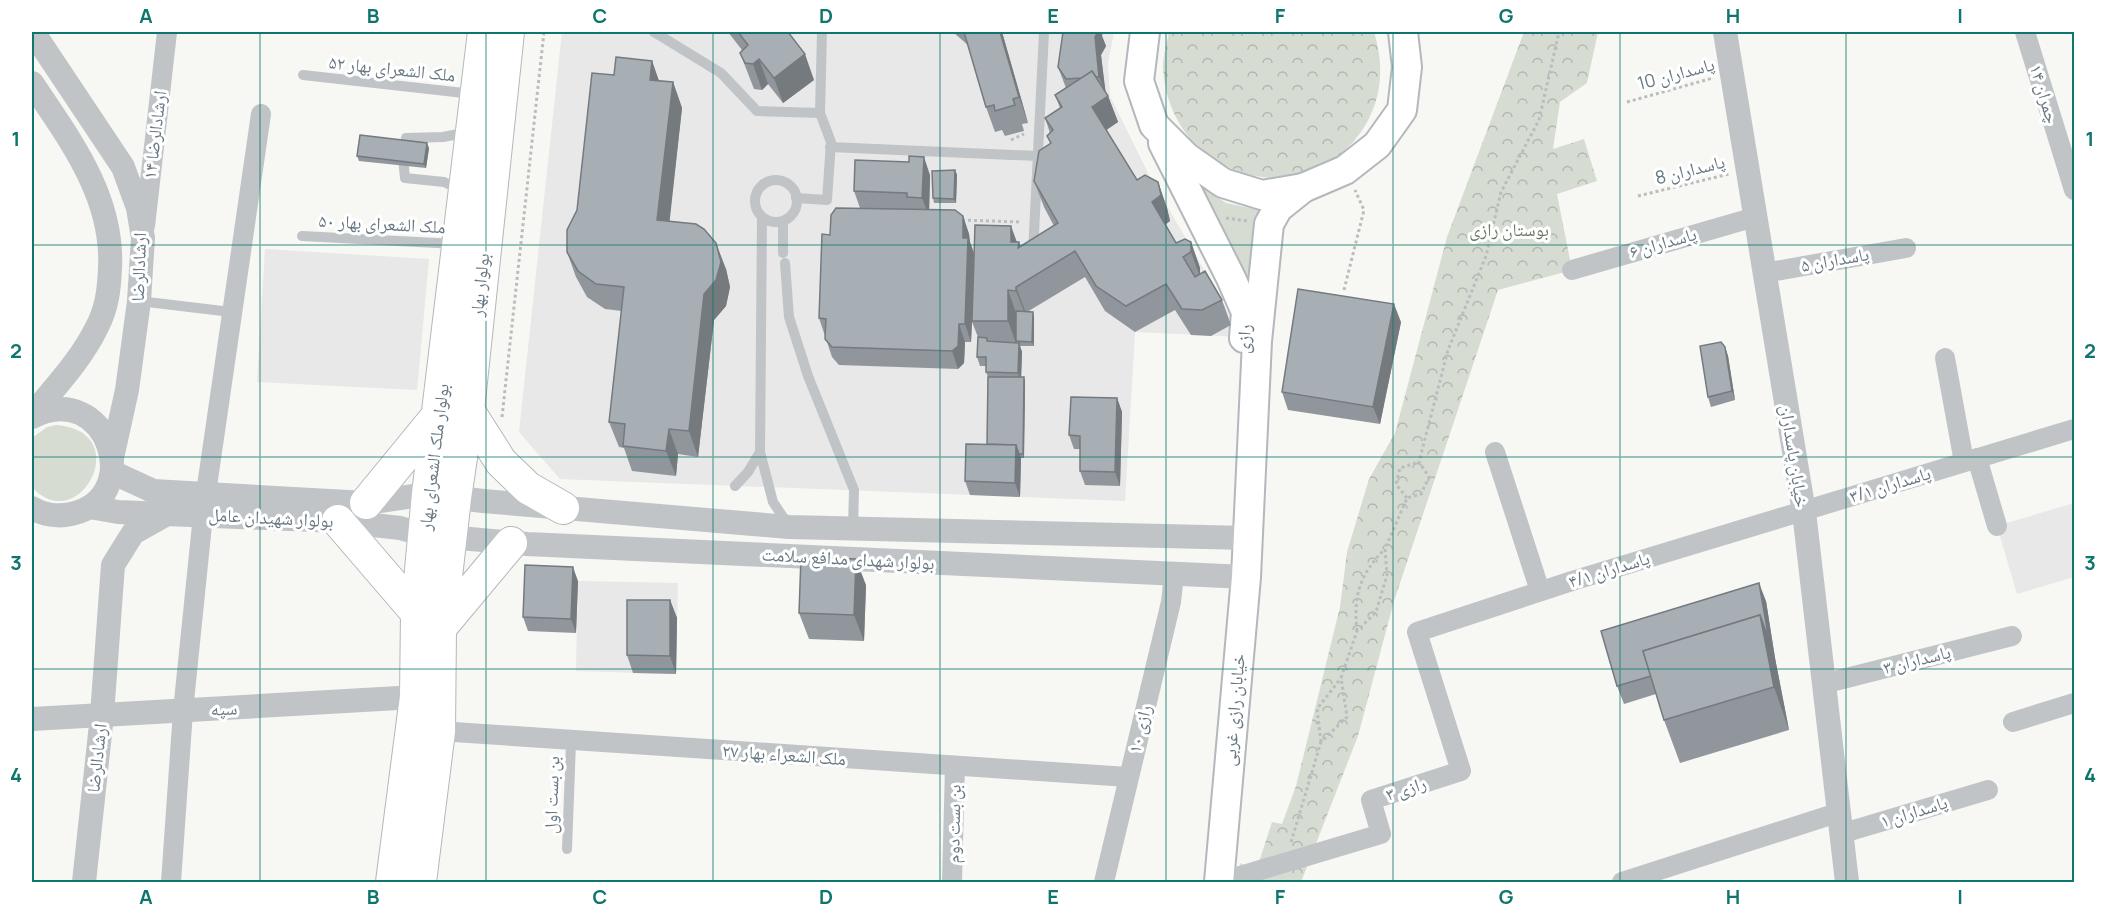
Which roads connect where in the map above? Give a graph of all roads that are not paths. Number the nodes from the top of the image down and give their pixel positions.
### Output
1 (33, 32) edge
2 (167, 32) edge
3 (484, 32) edge
4 (508, 32) edge
5 (654, 32) edge
6 (820, 32) edge
7 (1044, 32) edge
8 (1145, 32) edge
9 (1402, 32) edge
10 (1725, 32) edge
11 (2025, 32) edge
12 (303, 75) dead end
13 (32, 83) edge
14 (477, 95) junction
15 (818, 113) junction
16 (261, 114) dead end
17 (1154, 125) junction
18 (472, 131) junction
19 (831, 145) junction
20 (1038, 153) junction
21 (1303, 188) junction
22 (2074, 190) edge
23 (465, 192) junction
24 (796, 198) junction
25 (762, 217) junction
26 (1755, 217) junction
27 (783, 221) junction
28 (302, 236) dead end
29 (143, 238) junction
30 (459, 244) junction
31 (1906, 248) dead end
32 (1033, 262) edge
33 (1572, 270) dead end
34 (1764, 273) junction
35 (140, 301) junction
36 (231, 312) junction
37 (1946, 358) dead end
38 (454, 412) junction
39 (32, 416) edge
40 (2074, 429) edge
41 (760, 452) junction
42 (1494, 452) dead end
43 (1971, 460) junction
44 (112, 465) junction
45 (735, 486) dead end
46 (441, 496) junction
47 (366, 502) junction
48 (204, 504) junction
49 (530, 505) junction
50 (90, 507) junction
51 (563, 508) junction
52 (1804, 512) junction
53 (38, 513) edge
54 (166, 514) junction
55 (338, 521) junction
56 (1997, 526) dead end
57 (789, 527) junction
58 (853, 528) junction
59 (438, 536) junction
60 (1176, 537) junction
61 (1239, 538) junction
62 (519, 544) junction
63 (1174, 574) junction
64 (1246, 576) junction
65 (1540, 591) junction
66 (428, 621) junction
67 (1417, 632) joint
68 (2012, 636) dead end
69 (1823, 684) junction
70 (416, 697) junction
71 (2074, 703) edge
72 (183, 711) junction
73 (102, 715) junction
74 (32, 719) edge
75 (2013, 722) dead end
76 (439, 731) junction
77 (571, 742) junction
78 (955, 766) junction
79 (1128, 777) junction
80 (1988, 790) dead end
81 (1839, 824) junction
82 (567, 849) dead end
83 (84, 882) edge
84 (171, 882) edge
85 (392, 882) edge
86 (420, 882) edge
87 (952, 882) edge
88 (1104, 882) edge
89 (1219, 882) edge
90 (1622, 882) edge
91 (1847, 882) edge

1 - 29 street, ارشادالرضا
2 - 29 street, ارشادالرضا ۱۴
3 - 14 main road, بولوار ملک الشعرای بهار
4 - 38 main road, بولوار بهار
5 - 15 lane
6 - 15 lane
7 - 20 lane
8 - 17 main road, رازی
9 - 21 main road
10 - 26 street, خیابان پاسداران
11 - 22 street, چمران ۱۴
12 - 14 lane, ملک الشعرای بهار ۵۲
13 - 39 street, ارشادالرضا
14 - 18 main road, بولوار ملک الشعرای بهار
15 - 19 lane
16 - 36 street
17 - 21 main road
17 - 61 main road, رازی
18 - 23 main road, بولوار ملک الشعرای بهار
18 - 23 lane
19 - 20 lane
19 - 24 lane
20 - 32 lane
21 - 61 main road, رازی
23 - 30 main road, بولوار ملک الشعرای بهار
24 - 25 lane
24 - 27 lane
25 - 27 lane
25 - 41 lane
26 - 33 street, پاسداران ۶
26 - 34 street, خیابان پاسداران
27 - 58 lane
28 - 30 lane, ملک الشعرای بهار ۵۰
29 - 35 street, ارشادالرضا
30 - 38 main road, بولوار ملک الشعرای بهار
31 - 34 street, پاسداران ۵
34 - 52 street, خیابان پاسداران
35 - 36 lane
35 - 44 street, ارشادالرضا
36 - 48 street
37 - 43 street
38 - 46 main road, بولوار ملک الشعرای بهار
38 - 47 main road
38 - 51 main road
39 - 44 street
40 - 43 street, پاسداران ۳/۱
41 - 45 lane
41 - 57 lane
42 - 65 street
43 - 52 street, پاسداران ۳/۱
43 - 56 street
44 - 48 street, بولوار شهیدان عامل
44 - 50 street, ارشادالرضا
46 - 47 street, بولوار شهیدان عامل
46 - 49 street, بولوار شهدای مدافع سلامت
46 - 59 main road, بولوار ملک الشعرای بهار
47 - 48 street, بولوار شهیدان عامل
48 - 54 street, بولوار شهیدان عامل
48 - 55 street, بولوار شهیدان عامل
48 - 72 street
49 - 51 street, بولوار شهدای مدافع سلامت
49 - 62 street
50 - 53 street
50 - 54 street, بولوار شهیدان عامل
51 - 57 street, بولوار شهدای مدافع سلامت
52 - 65 street, پاسداران ۴/۱
52 - 69 street, خیابان پاسداران
54 - 73 street, ارشادالرضا
55 - 59 street, بولوار شهیدان عامل
55 - 66 main road
57 - 58 street, بولوار شهدای مدافع سلامت
58 - 60 street, بولوار شهدای مدافع سلامت
59 - 62 street, بولوار شهدای مدافع سلامت
59 - 66 main road, بولوار ملک الشعرای بهار
60 - 61 street, بولوار شهدای مدافع سلامت
60 - 63 street
61 - 64 main road, خیابان رازی غربی
62 - 63 street, بولوار شهدای مدافع سلامت
62 - 66 main road
63 - 64 street, بولوار شهدای مدافع سلامت
63 - 79 street, رازی ۱۰
64 - 89 main road, خیابان رازی غربی
65 - 67 street, پاسداران ۴/۱
66 - 70 main road, بولوار ملک الشعرای بهار
66 - 76 main road, بولوار ملک الشعرای بهار
67 - 89 street, رازی ۳
68 - 69 street, پاسداران ۳
69 - 81 street, خیابان پاسداران
70 - 72 street, سپه
70 - 85 main road, بولوار ملک الشعرای بهار
71 - 75 street
72 - 73 street, سپه
72 - 84 street
73 - 74 street, سپه
73 - 83 street, ارشادالرضا
76 - 77 street, ملک الشعراء بهار ۲۷
76 - 86 main road, بولوار ملک الشعرای بهار
77 - 78 street, ملک الشعراء بهار ۲۷
77 - 82 lane, بن بست اول
78 - 79 street, ملک الشعراء بهار ۲۷
78 - 87 street, بن بست دوم
79 - 88 street, رازی ۱۰
80 - 81 street, پاسداران ۱
81 - 90 street, پاسداران ۱
81 - 91 street, خیابان پاسداران

